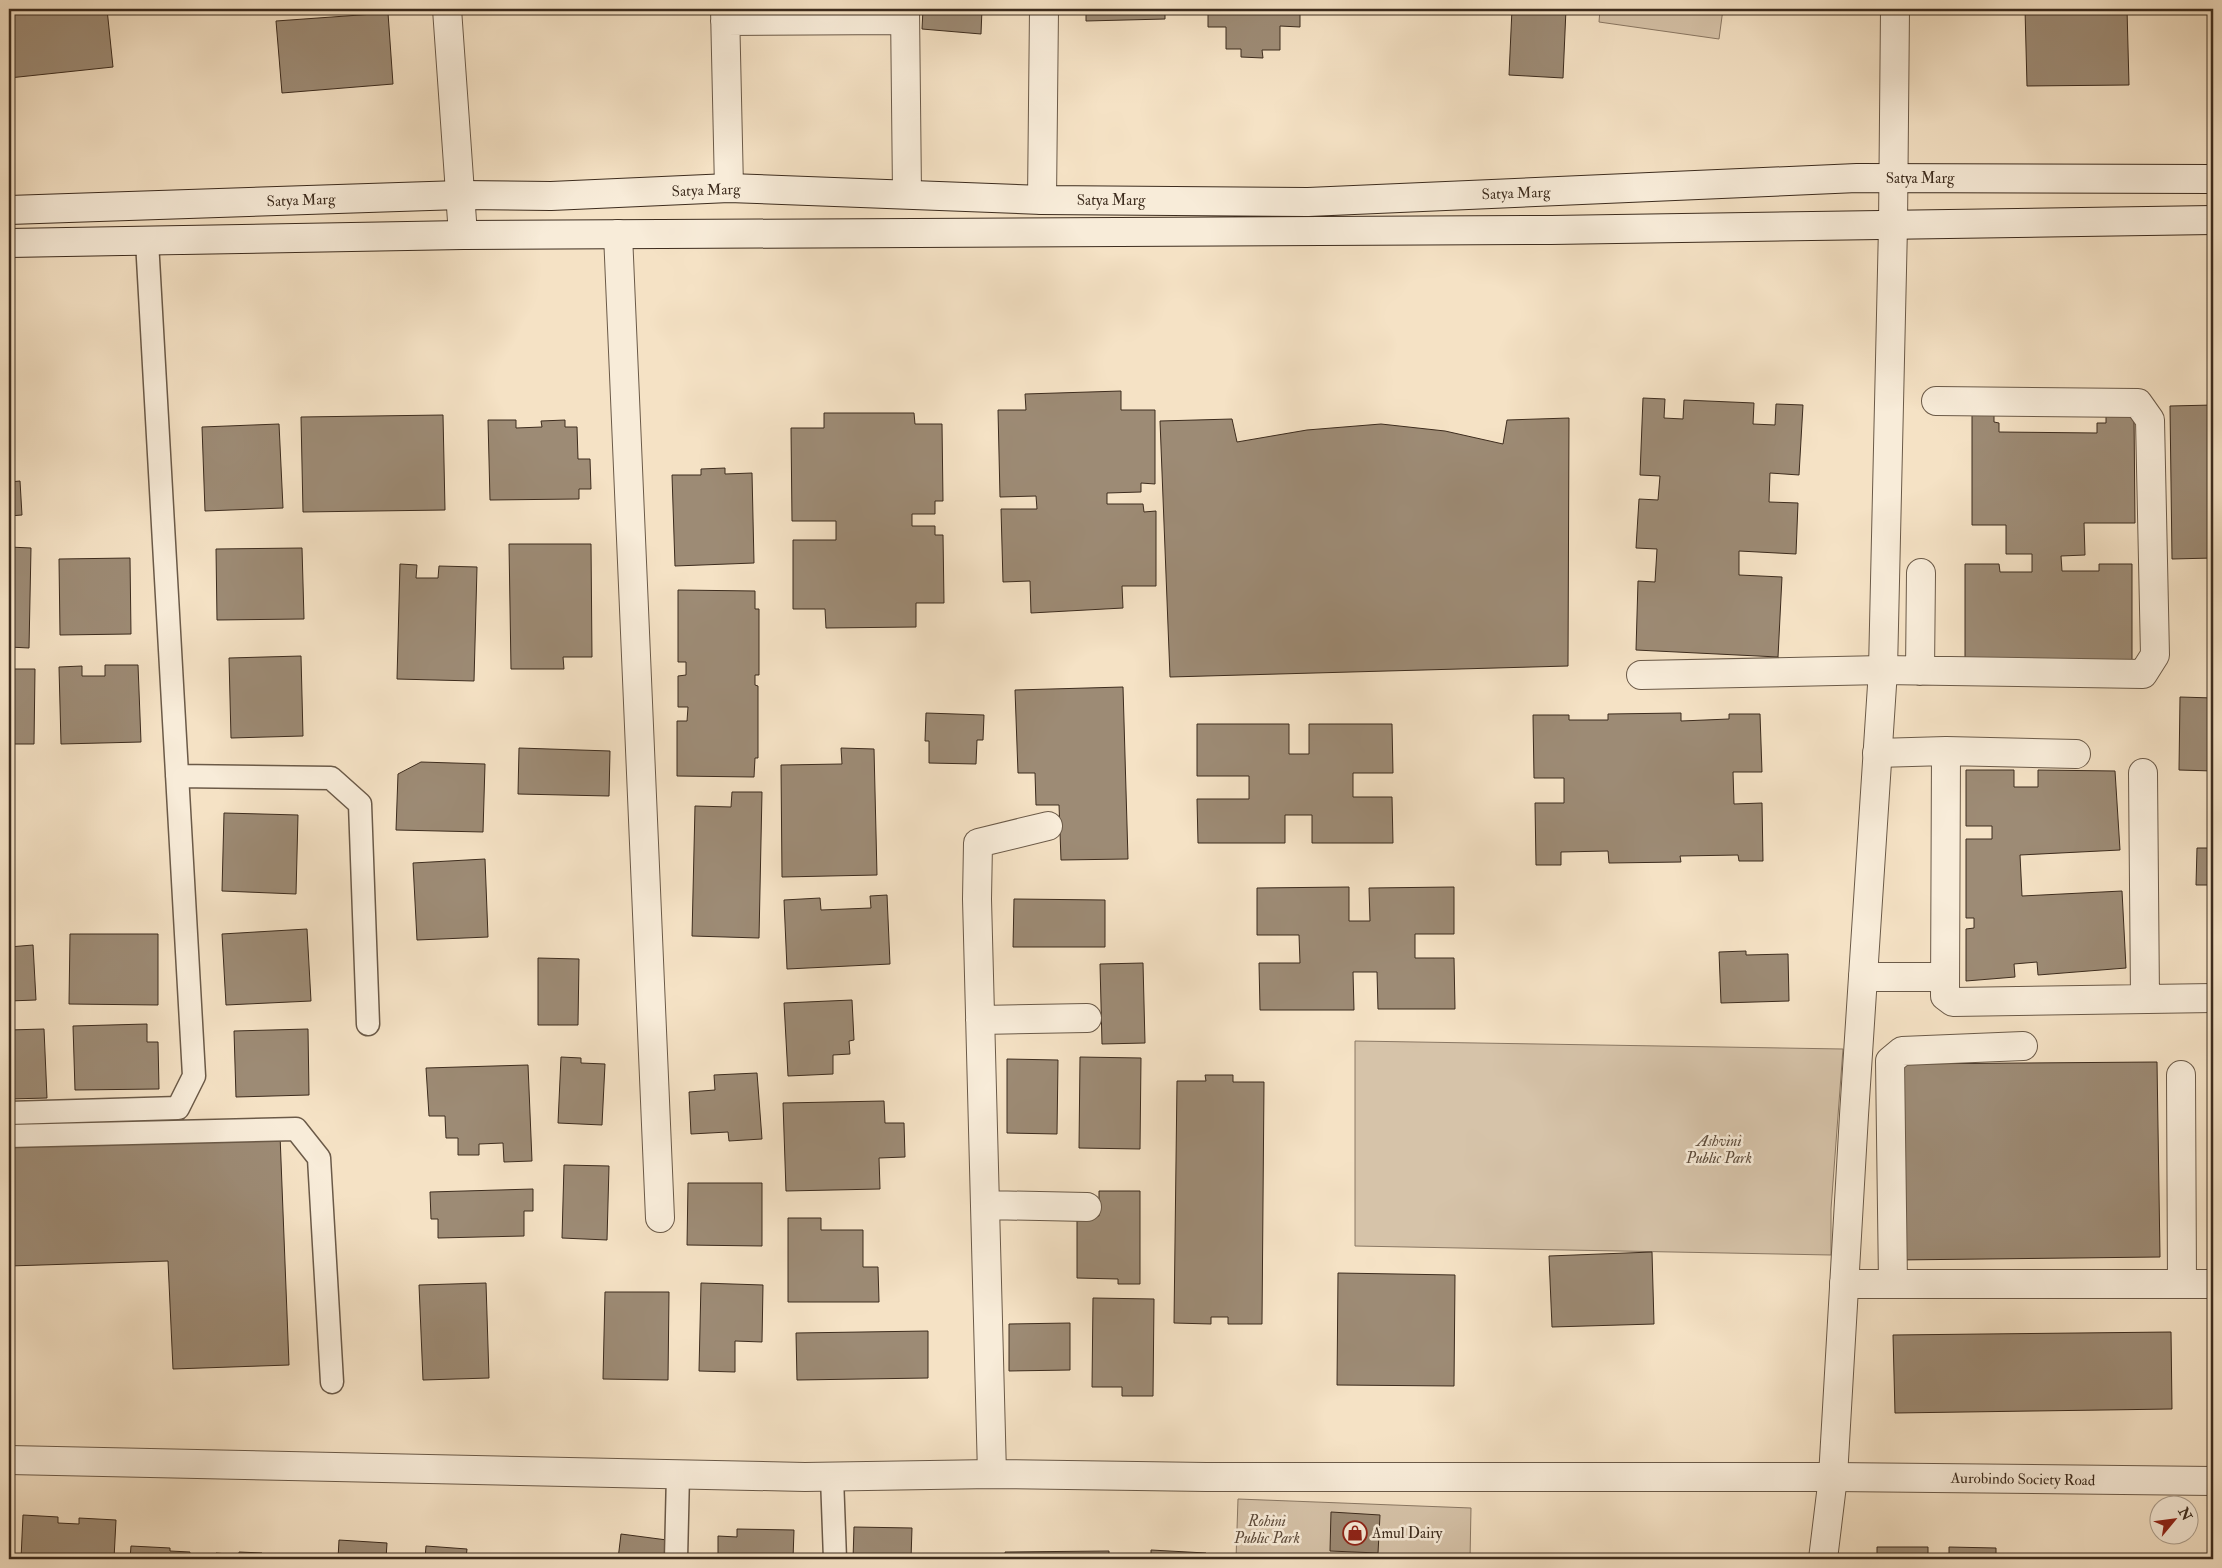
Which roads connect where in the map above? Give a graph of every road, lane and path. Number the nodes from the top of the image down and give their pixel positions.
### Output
1 (447, 9) edge
2 (1044, 9) edge
3 (1895, 9) edge
4 (905, 14) edge
5 (725, 15) edge
6 (1892, 178) junction
7 (2213, 180) edge
8 (729, 188) junction
9 (907, 194) junction
10 (460, 195) junction
11 (1042, 200) junction
12 (9, 210) edge
13 (2213, 220) edge
14 (1893, 226) junction
15 (618, 234) junction
16 (463, 235) junction
17 (147, 241) junction
18 (9, 243) edge
19 (1936, 401) dead end
20 (1921, 573) dead end
21 (1883, 670) junction
22 (1920, 672) junction
23 (1641, 675) dead end
24 (1946, 751) junction
25 (1877, 753) junction
26 (2076, 754) dead end
27 (2143, 773) dead end
28 (177, 776) junction
29 (1048, 826) dead end
30 (1863, 977) junction
31 (1945, 977) junction
32 (2213, 998) edge
33 (2145, 999) junction
34 (1087, 1018) dead end
35 (980, 1020) junction
36 (368, 1024) dead end
37 (2023, 1046) dead end
38 (2181, 1075) dead end
39 (9, 1113) edge
40 (1854, 1115) junction
41 (1891, 1115) junction
42 (9, 1136) edge
43 (986, 1205) junction
44 (1087, 1207) dead end
45 (660, 1218) dead end
46 (1893, 1283) junction
47 (1844, 1284) junction
48 (2182, 1284) junction
49 (2213, 1284) edge
50 (332, 1382) dead end
51 (9, 1460) edge
52 (678, 1474) junction
53 (992, 1474) junction
54 (832, 1477) junction
55 (1833, 1477) junction
56 (2213, 1481) edge
57 (676, 1559) edge
58 (835, 1559) edge
59 (1823, 1559) edge

1 - 10 street
2 - 11 street
3 - 6 street
4 - 5 street
4 - 9 street
5 - 8 street
6 - 7 street, Satya Marg
6 - 11 street, Satya Marg
6 - 14 street
8 - 9 street, Satya Marg
8 - 10 street, Satya Marg
9 - 11 street, Satya Marg
10 - 12 street, Satya Marg
10 - 16 street
13 - 14 street
14 - 15 street
14 - 21 street
15 - 16 street
15 - 45 street
16 - 17 street
17 - 18 street
17 - 28 lane
19 - 22 street
20 - 22 street
21 - 22 street
21 - 23 street
21 - 25 street
24 - 25 street
24 - 26 street
24 - 31 street
25 - 30 street
27 - 33 street
28 - 36 lane
28 - 39 lane
29 - 35 street
30 - 31 street
30 - 40 street
31 - 33 street
32 - 33 street
34 - 35 street
35 - 43 street
37 - 41 street
38 - 48 street
40 - 41 street
40 - 47 street
41 - 46 street
42 - 50 lane
43 - 44 street
43 - 53 street
46 - 47 street
46 - 48 street
47 - 55 street
48 - 49 street
51 - 52 street, Aurobindo Society Road
52 - 54 street, Aurobindo Society Road
52 - 57 lane
53 - 54 street, Aurobindo Society Road
53 - 55 street, Aurobindo Society Road
54 - 58 lane
55 - 56 street, Aurobindo Society Road
55 - 59 street

